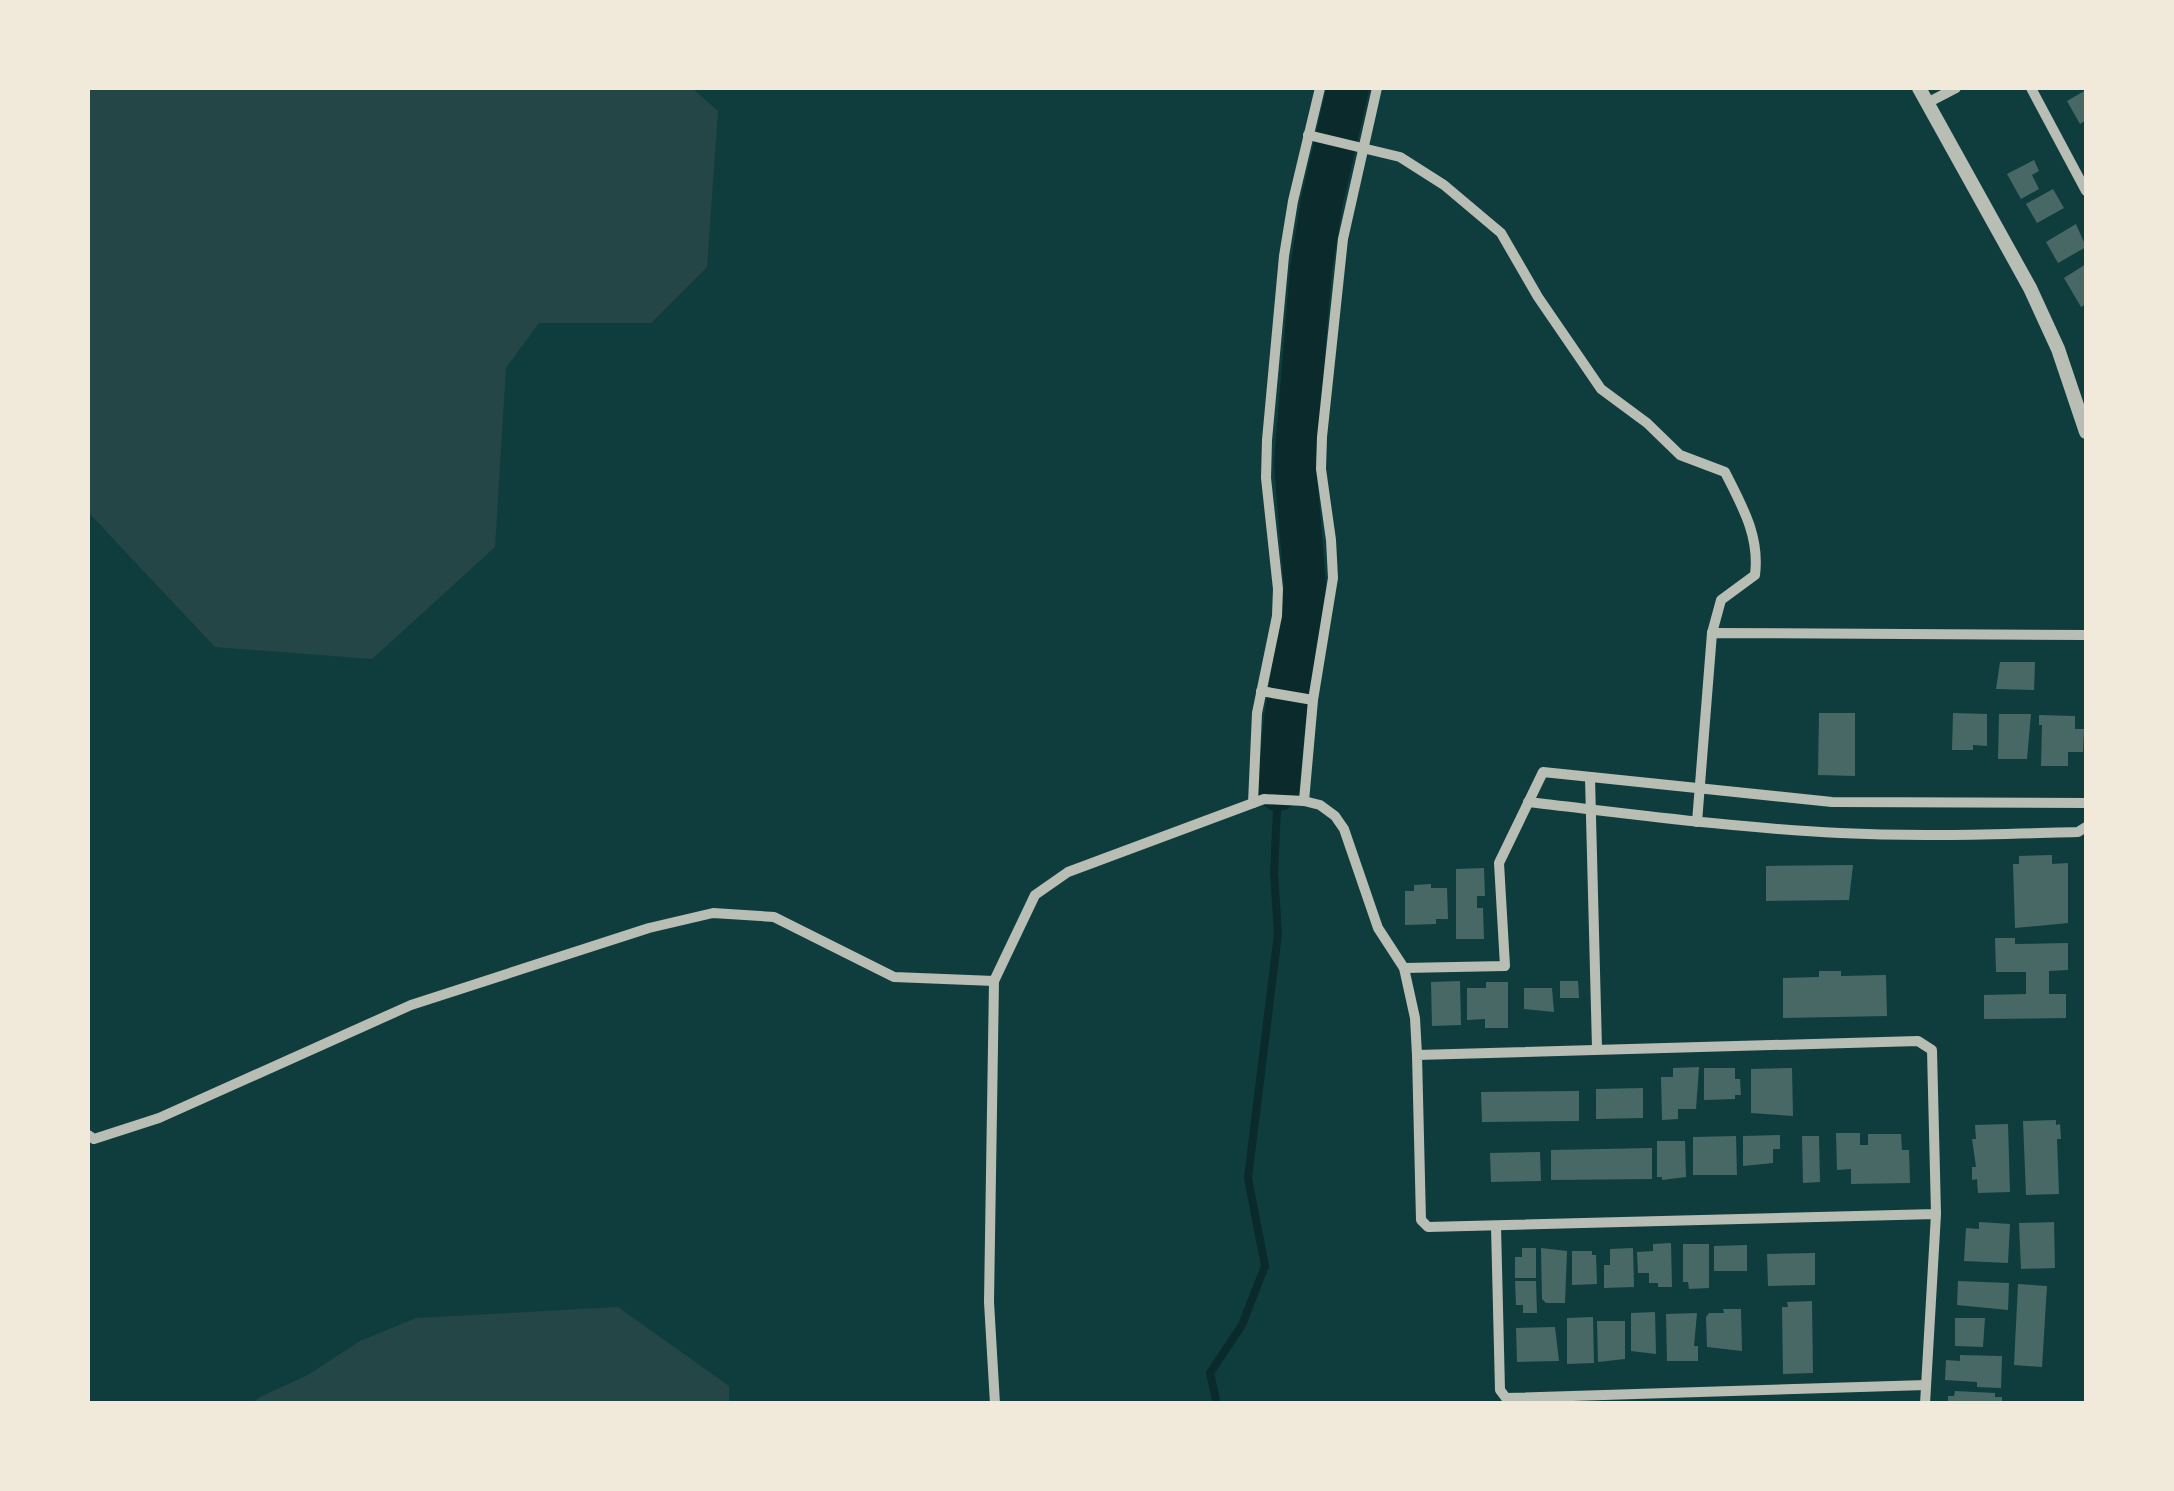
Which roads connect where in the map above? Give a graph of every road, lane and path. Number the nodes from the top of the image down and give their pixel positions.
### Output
1 (1320, 88) edge
2 (1377, 88) edge
3 (1919, 88) edge
4 (1956, 88) edge
5 (2031, 88) edge
6 (1927, 102) junction
7 (1308, 134) junction
8 (1364, 147) junction
9 (2086, 191) edge
10 (2086, 432) edge
11 (1712, 633) junction
12 (2086, 635) edge
13 (1261, 691) junction
14 (1313, 700) junction
15 (1590, 778) junction
16 (1700, 790) junction
17 (1304, 801) junction
18 (1528, 802) junction
19 (1252, 803) junction
20 (2086, 803) edge
21 (1590, 809) junction
22 (1697, 822) junction
23 (2086, 827) edge
24 (1404, 968) junction
25 (994, 981) junction
26 (1597, 1048) junction
27 (1417, 1056) junction
28 (88, 1136) edge
29 (1936, 1214) junction
30 (1496, 1226) junction
31 (1926, 1385) junction
32 (1600, 1399) edge
33 (995, 1404) edge
34 (1925, 1404) edge

1 - 7 street
2 - 8 street
3 - 6 street
4 - 6 street
5 - 9 street
6 - 10 street
7 - 8 street
7 - 13 street
8 - 11 street
8 - 14 street
11 - 12 street
11 - 16 street
13 - 14 street
13 - 19 street
14 - 17 street
15 - 16 street
15 - 18 street
15 - 21 street
16 - 20 street
16 - 22 street
17 - 19 street
17 - 24 street
18 - 21 street
18 - 24 street
19 - 25 street
21 - 22 street
21 - 26 street
22 - 23 street
24 - 27 street
25 - 28 street
25 - 33 street
26 - 27 street
26 - 29 street
27 - 30 street
29 - 30 street
29 - 31 street
30 - 32 street
31 - 32 street
31 - 34 street

